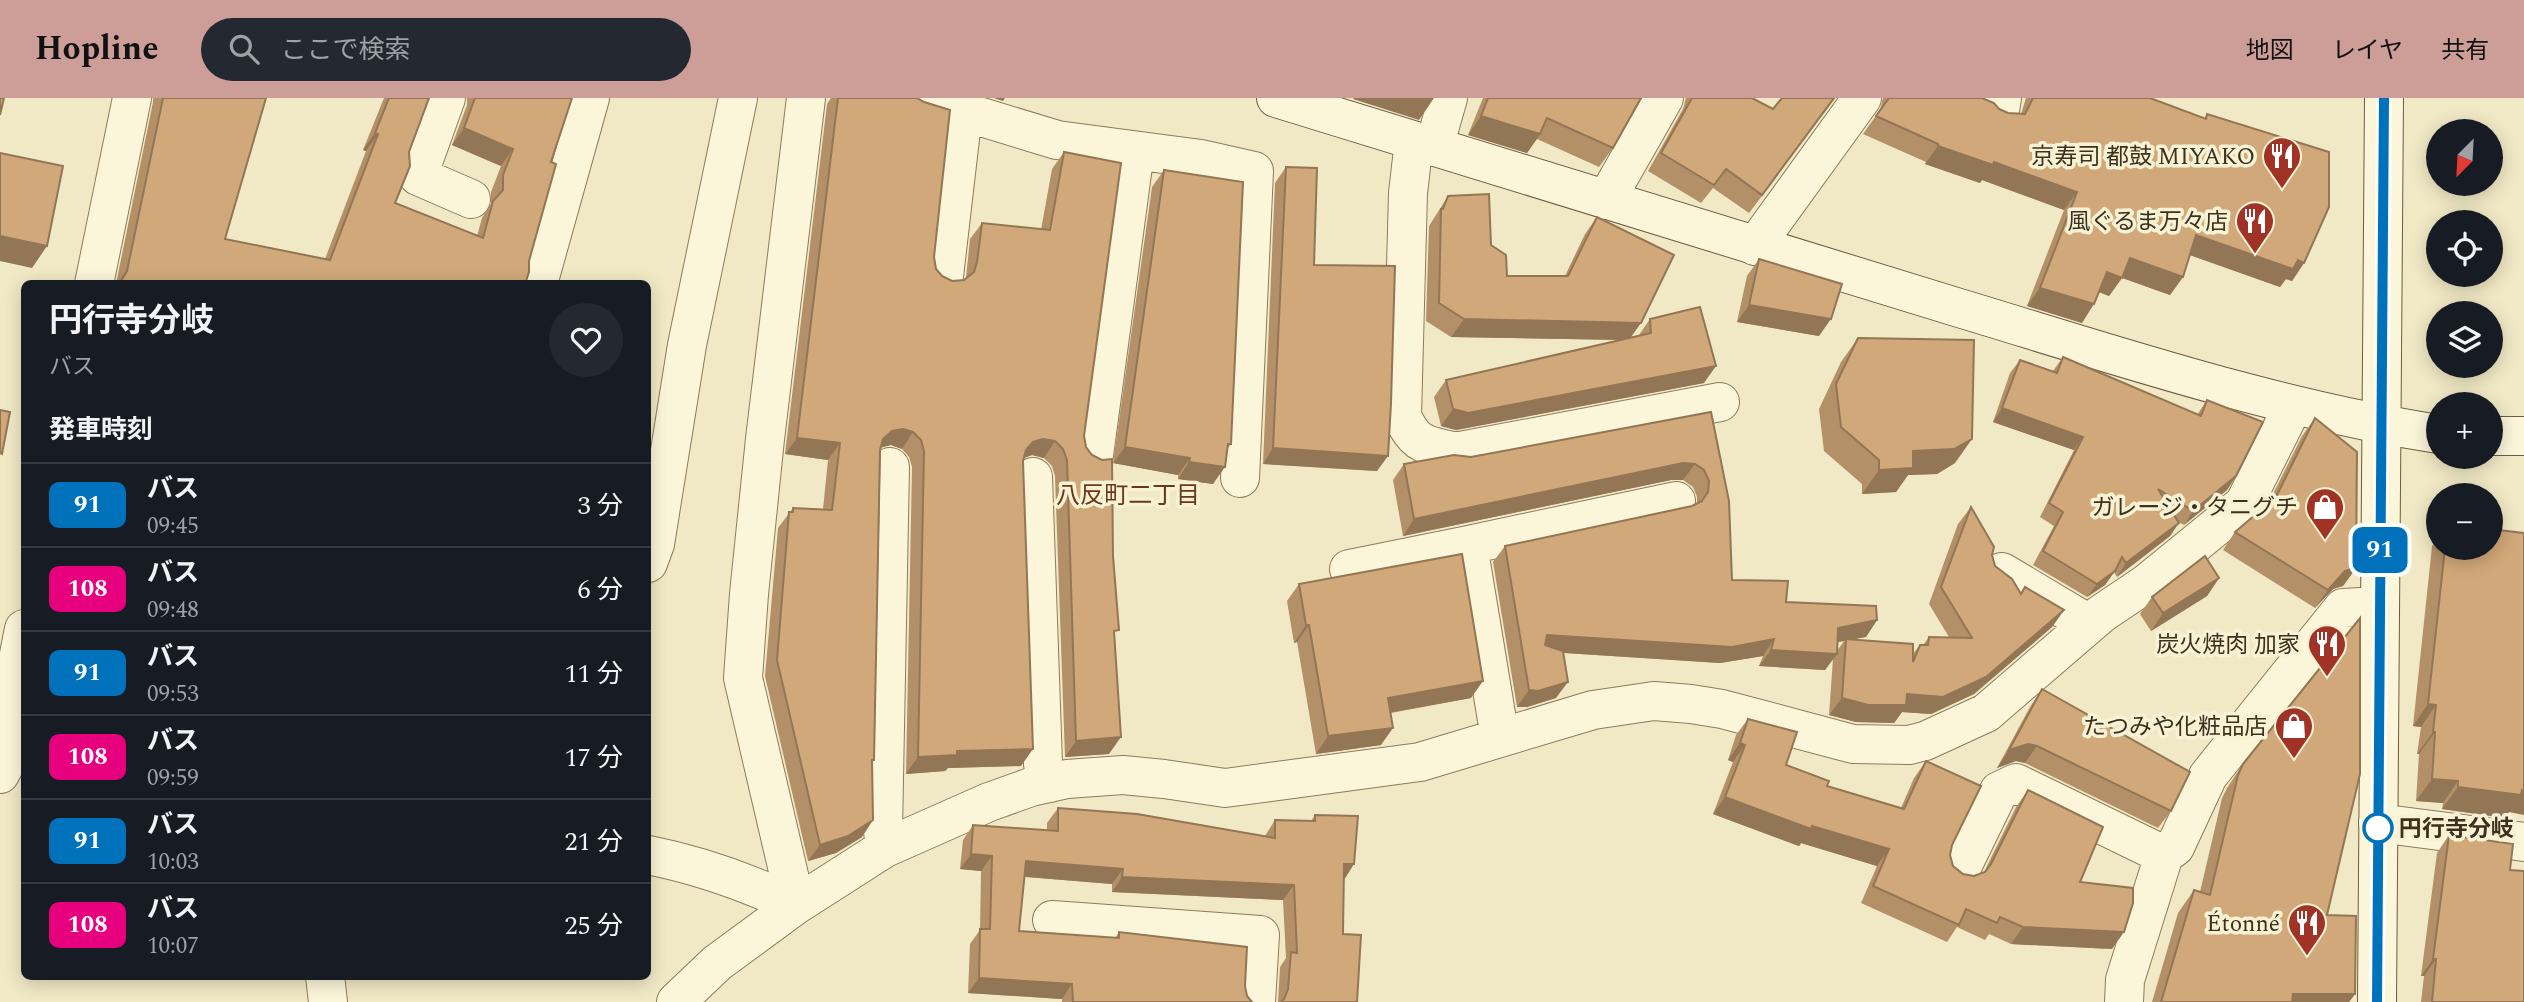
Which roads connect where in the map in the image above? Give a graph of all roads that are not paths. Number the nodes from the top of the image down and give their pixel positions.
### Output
1 (132, 98) edge
2 (446, 98) edge
3 (590, 98) edge
4 (738, 98) edge
5 (806, 98) edge
6 (919, 98) edge
7 (1276, 98) edge
8 (1448, 98) edge
9 (1664, 98) edge
10 (1862, 98) edge
11 (2384, 98) edge
12 (963, 113) junction
13 (1424, 144) junction
14 (1135, 150) junction
15 (471, 199) dead end
16 (1606, 200) junction
17 (1755, 246) junction
18 (944, 276) edge
19 (95, 280) edge
20 (539, 280) edge
21 (1720, 402) dead end
22 (2293, 406) junction
23 (2380, 425) junction
24 (2426, 432) edge
25 (2503, 436) edge
26 (2524, 436) edge
27 (1094, 455) edge
28 (890, 467) dead end
29 (1033, 478) dead end
30 (1240, 478) dead end
31 (1676, 501) dead end
32 (1468, 545) junction
33 (651, 555) edge
34 (1349, 569) dead end
35 (2002, 572) edge
36 (2379, 606) junction
37 (2089, 624) junction
38 (21, 657) edge
39 (14, 723) edge
40 (1500, 738) junction
41 (0, 774) edge
42 (1050, 783) junction
43 (2378, 823) junction
44 (2524, 842) edge
45 (885, 848) junction
46 (2164, 855) junction
47 (651, 856) edge
48 (1960, 871) edge
49 (796, 905) junction
50 (1052, 920) dead end
51 (325, 980) edge
52 (328, 1002) edge
53 (676, 1002) edge
54 (1256, 1002) edge
55 (2124, 1002) edge
56 (2377, 1002) edge

1 - 19 street
2 - 15 street
3 - 20 street
4 - 33 street
5 - 49 street
6 - 12 street
7 - 13 street
8 - 13 street
9 - 16 street
10 - 17 street
11 - 23 street
12 - 14 street
12 - 18 street
13 - 16 street
13 - 21 street
14 - 27 street
14 - 30 street
16 - 17 street
17 - 22 street
22 - 23 street
22 - 37 street
23 - 24 street
23 - 36 street
25 - 26 street
28 - 45 street
29 - 42 street
31 - 32 street
32 - 34 street
32 - 40 street
35 - 37 street
36 - 43 street
36 - 46 street
37 - 40 street
38 - 39 street
39 - 41 street
40 - 42 street
42 - 45 street
43 - 44 street
43 - 56 street
45 - 49 street
46 - 48 street
46 - 55 street
47 - 49 street
49 - 53 street
50 - 54 street
51 - 52 street

